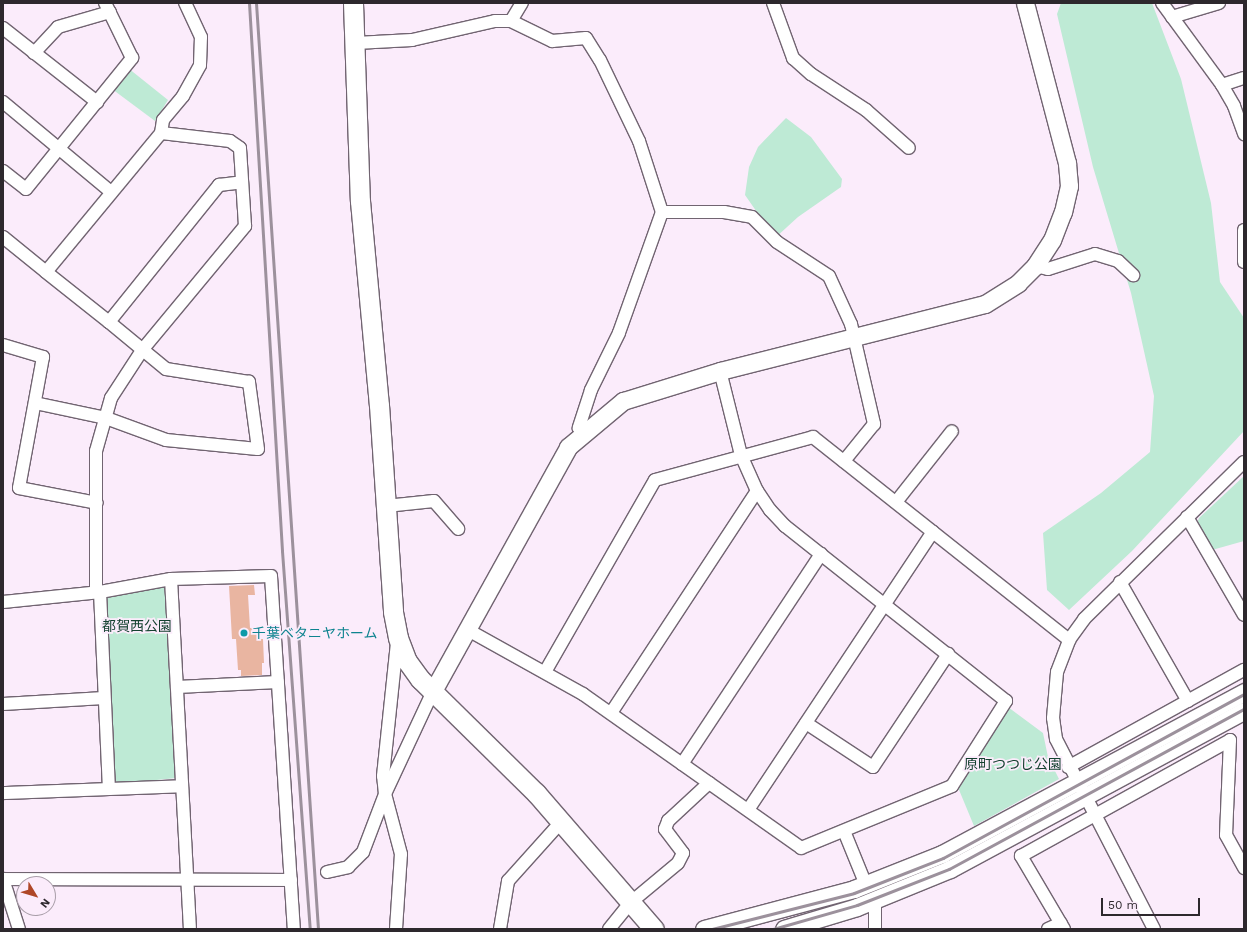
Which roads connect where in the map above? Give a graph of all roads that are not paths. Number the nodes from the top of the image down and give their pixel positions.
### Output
1 (185, 3) edge
2 (353, 3) edge
3 (522, 3) edge
4 (773, 3) edge
5 (1025, 3) edge
6 (1162, 3) edge
7 (1219, 3) edge
8 (107, 8) edge
9 (1172, 17) junction
10 (511, 21) junction
11 (3, 28) edge
12 (356, 43) junction
13 (34, 53) junction
14 (1244, 78) edge
15 (1222, 85) junction
16 (3, 102) edge
17 (97, 102) junction
18 (161, 133) junction
19 (1244, 134) edge
20 (60, 148) junction
21 (909, 148) dead end
22 (3, 171) edge
23 (242, 182) junction
24 (111, 192) junction
25 (662, 212) junction
26 (3, 237) edge
27 (1243, 238) edge
28 (1244, 262) edge
29 (1035, 266) junction
30 (46, 272) junction
31 (1133, 275) dead end
32 (109, 322) junction
33 (853, 337) junction
34 (3, 345) edge
35 (143, 349) junction
36 (720, 371) junction
37 (35, 403) junction
38 (106, 418) junction
39 (952, 431) dead end
40 (582, 433) junction
41 (741, 455) junction
42 (844, 461) junction
43 (1244, 462) edge
44 (756, 491) junction
45 (896, 502) junction
46 (97, 504) junction
47 (386, 506) junction
48 (1187, 517) junction
49 (458, 529) dead end
50 (933, 532) junction
51 (821, 554) junction
52 (171, 579) junction
53 (1120, 582) junction
54 (98, 592) junction
55 (1240, 599) edge
56 (3, 602) edge
57 (884, 604) junction
58 (1244, 615) edge
59 (468, 630) junction
60 (398, 638) junction
61 (1069, 640) junction
62 (948, 654) junction
63 (1244, 670) edge
64 (545, 672) junction
65 (278, 682) junction
66 (177, 687) junction
67 (434, 691) junction
68 (1244, 692) edge
69 (104, 698) junction
70 (1188, 701) junction
71 (3, 704) edge
72 (1244, 711) edge
73 (611, 713) junction
74 (806, 723) junction
75 (682, 764) junction
76 (1068, 767) junction
77 (709, 783) junction
78 (182, 786) junction
79 (109, 789) junction
80 (1081, 790) junction
81 (3, 793) edge
82 (385, 794) junction
83 (748, 810) junction
84 (1094, 815) junction
85 (561, 822) junction
86 (844, 831) junction
87 (1244, 868) edge
88 (327, 872) dead end
89 (187, 878) junction
90 (3, 879) edge
91 (291, 880) junction
92 (866, 885) junction
93 (875, 901) junction
94 (630, 903) junction
95 (1063, 926) edge
96 (19, 929) edge
97 (190, 929) edge
98 (294, 929) edge
99 (396, 929) edge
100 (500, 929) edge
101 (609, 929) edge
102 (654, 929) edge
103 (704, 929) edge
104 (784, 929) edge
105 (875, 929) edge
106 (1048, 929) edge
107 (1154, 929) edge

1 - 18 street
2 - 12 main road
3 - 10 street
4 - 21 street
5 - 29 street
6 - 9 street
7 - 9 street
8 - 13 street
8 - 17 street
9 - 15 street
10 - 12 street
10 - 25 street
11 - 13 street
12 - 47 main road
13 - 17 street
14 - 15 street
15 - 19 street
16 - 20 street
17 - 20 street
18 - 23 street
18 - 24 street
20 - 22 street
20 - 24 street
23 - 32 street
23 - 35 street
24 - 30 street
25 - 33 street
25 - 40 street
26 - 30 street
27 - 28 street
29 - 31 street
29 - 33 street
30 - 32 street
32 - 35 street
33 - 36 street
33 - 42 street
34 - 37 street
35 - 38 street
35 - 38 street
36 - 40 street
36 - 41 street
37 - 38 street
37 - 46 street
38 - 46 street
39 - 45 street
40 - 59 street
41 - 42 street
41 - 44 street
41 - 64 street
42 - 45 street
43 - 48 street
44 - 51 street
44 - 73 street
45 - 50 street
46 - 54 street
47 - 49 street
47 - 60 main road
48 - 53 street
48 - 55 street
50 - 57 street
50 - 61 street
51 - 57 street
51 - 75 street
52 - 54 street
52 - 65 street
52 - 66 street
53 - 61 street
53 - 70 street
54 - 56 street
54 - 69 street
55 - 58 street
57 - 62 street
57 - 74 street
59 - 64 street
59 - 67 street
60 - 67 main road
60 - 82 street
61 - 76 street
62 - 74 street
62 - 86 street
63 - 70 street
64 - 73 street
65 - 66 street
65 - 91 street
66 - 78 street
67 - 82 street
67 - 85 main road
68 - 80 street
69 - 71 street
69 - 79 street
70 - 76 street
72 - 80 street
73 - 75 street
74 - 83 street
75 - 77 street
76 - 80 street
77 - 83 street
77 - 94 street
78 - 79 street
78 - 89 street
79 - 81 street
80 - 84 street
80 - 92 street
80 - 93 street
82 - 88 street
82 - 99 street
83 - 86 street
84 - 87 street
84 - 95 street
84 - 107 street
85 - 94 main road
85 - 100 street
86 - 92 street
89 - 90 street
89 - 91 street
89 - 97 street
90 - 96 street
91 - 98 street
92 - 103 street
93 - 104 street
93 - 105 street
94 - 101 street
94 - 102 main road
95 - 106 street

